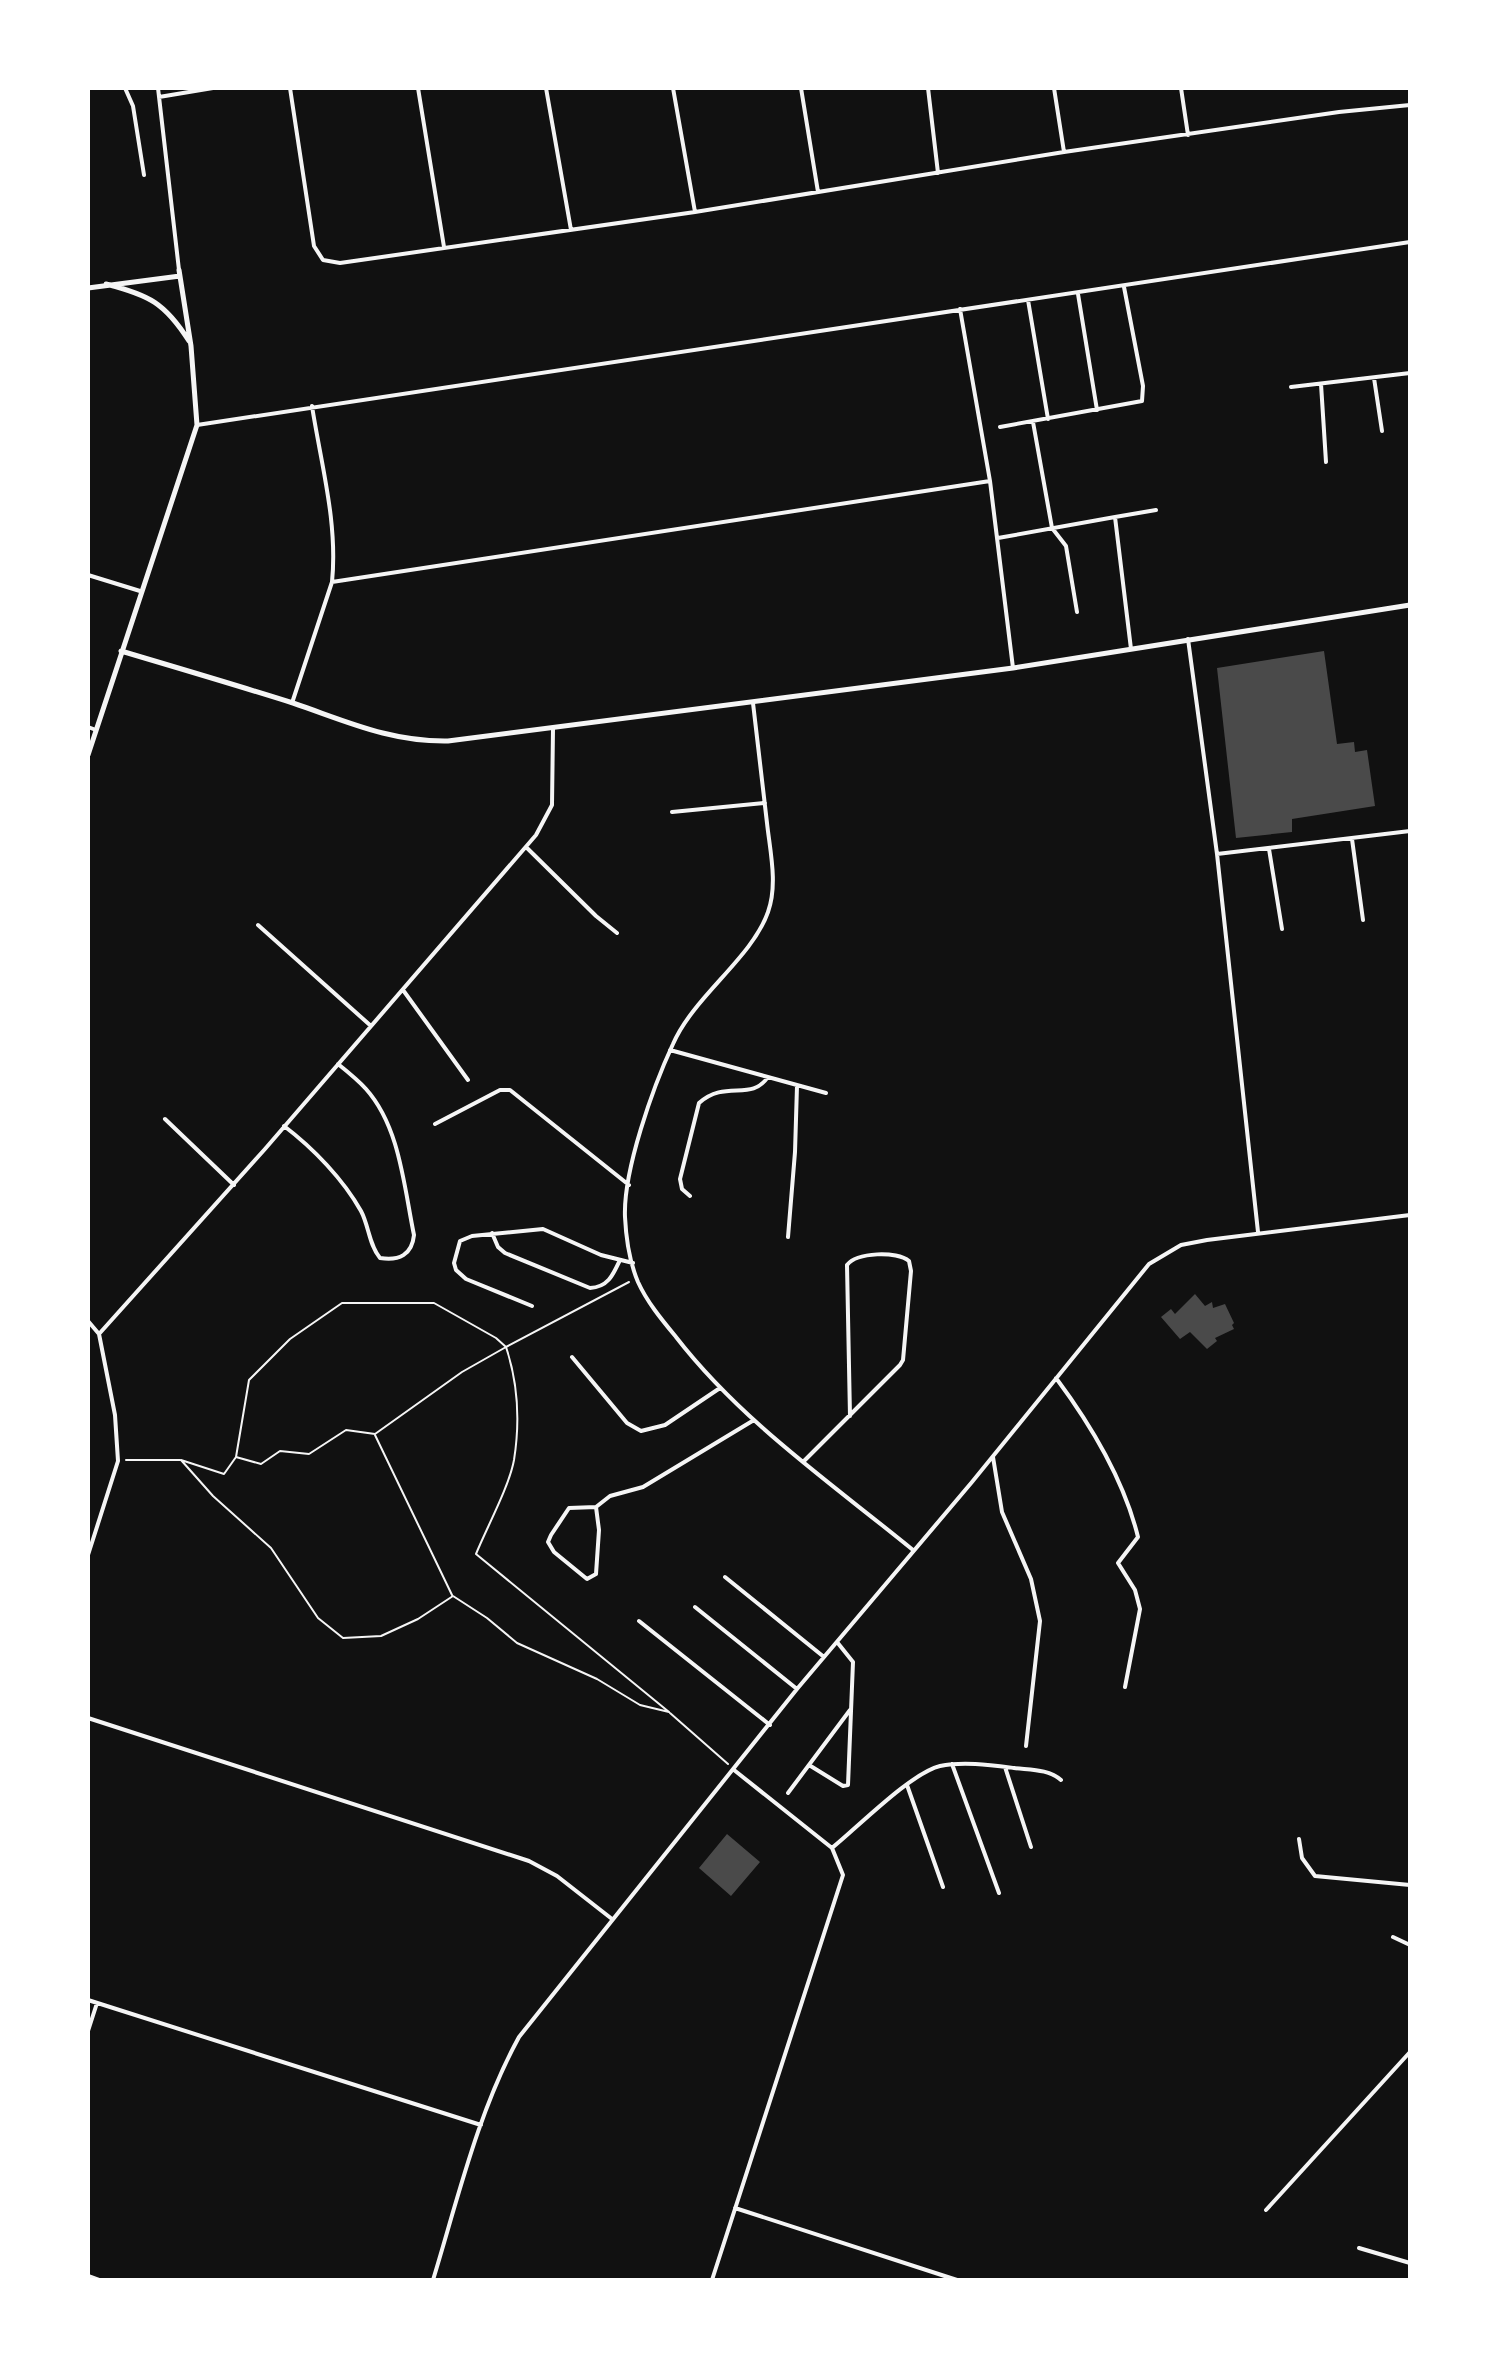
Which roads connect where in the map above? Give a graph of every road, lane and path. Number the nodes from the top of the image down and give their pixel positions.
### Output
1 (125, 88) edge
2 (158, 88) edge
3 (213, 88) edge
4 (290, 88) edge
5 (418, 88) edge
6 (546, 88) edge
7 (673, 88) edge
8 (801, 88) edge
9 (928, 88) edge
10 (1054, 88) edge
11 (1181, 88) edge
12 (159, 97) junction
13 (1410, 105) edge
14 (1188, 135) junction
15 (1064, 152) junction
16 (938, 173) junction
17 (144, 175) dead end
18 (818, 192) junction
19 (695, 212) junction
20 (571, 230) junction
21 (1410, 242) edge
22 (444, 247) junction
23 (179, 273) junction
24 (106, 284) junction
25 (1124, 287) junction
26 (88, 288) edge
27 (1078, 294) junction
28 (1028, 300) junction
29 (960, 309) junction
30 (191, 346) junction
31 (1410, 373) edge
32 (1374, 378) junction
33 (1321, 384) junction
34 (1291, 387) dead end
35 (312, 405) junction
36 (1098, 411) junction
37 (1048, 419) junction
38 (1033, 422) junction
39 (197, 425) junction
40 (1000, 427) dead end
41 (1382, 431) dead end
42 (1326, 462) dead end
43 (990, 481) junction
44 (1156, 510) dead end
45 (1115, 517) junction
46 (1052, 528) junction
47 (998, 538) junction
48 (88, 575) edge
49 (332, 582) junction
50 (140, 591) junction
51 (1410, 605) edge
52 (1077, 612) dead end
53 (1188, 638) junction
54 (1131, 649) junction
55 (121, 651) junction
56 (1013, 668) junction
57 (292, 703) junction
58 (753, 703) junction
59 (88, 727) edge
60 (553, 729) junction
61 (96, 730) junction
62 (88, 755) edge
63 (765, 803) junction
64 (672, 812) dead end
65 (1410, 831) edge
66 (1352, 839) junction
67 (526, 847) junction
68 (1269, 849) junction
69 (1217, 854) junction
70 (1363, 920) dead end
71 (258, 925) dead end
72 (1282, 929) dead end
73 (617, 933) dead end
74 (403, 990) junction
75 (371, 1026) junction
76 (670, 1049) junction
77 (338, 1064) junction
78 (768, 1077) junction
79 (468, 1080) dead end
80 (797, 1086) junction
81 (826, 1093) dead end
82 (165, 1119) dead end
83 (435, 1124) dead end
84 (284, 1126) junction
85 (234, 1185) junction
86 (629, 1185) junction
87 (690, 1196) dead end
88 (1410, 1215) edge
89 (1258, 1232) junction
90 (492, 1233) junction
91 (788, 1237) dead end
92 (620, 1260) junction
93 (633, 1263) junction
94 (637, 1278) junction
95 (532, 1306) dead end
96 (88, 1321) edge
97 (99, 1334) junction
98 (506, 1347) junction
99 (572, 1357) dead end
100 (1056, 1378) junction
101 (720, 1388) junction
102 (850, 1416) junction
103 (754, 1420) junction
104 (375, 1434) junction
105 (993, 1456) junction
106 (236, 1457) junction
107 (181, 1460) junction
108 (118, 1461) junction
109 (804, 1461) junction
110 (596, 1507) junction
111 (913, 1550) junction
112 (88, 1555) edge
113 (725, 1577) dead end
114 (453, 1596) junction
115 (695, 1607) dead end
116 (639, 1621) dead end
117 (837, 1642) junction
118 (824, 1657) junction
119 (1125, 1687) dead end
120 (797, 1689) junction
121 (851, 1708) junction
122 (669, 1712) junction
123 (88, 1718) edge
124 (770, 1725) junction
125 (1026, 1746) dead end
126 (952, 1764) junction
127 (809, 1765) junction
128 (1005, 1767) junction
129 (734, 1770) junction
130 (1061, 1780) dead end
131 (907, 1785) junction
132 (788, 1793) dead end
133 (1299, 1839) dead end
134 (1031, 1847) dead end
135 (832, 1848) junction
136 (1410, 1885) edge
137 (943, 1887) dead end
138 (999, 1893) dead end
139 (612, 1919) junction
140 (1393, 1937) dead end
141 (1410, 1945) edge
142 (88, 2000) edge
143 (97, 2003) junction
144 (88, 2031) edge
145 (1410, 2052) edge
146 (481, 2125) junction
147 (735, 2208) junction
148 (1266, 2210) dead end
149 (1359, 2248) dead end
150 (1410, 2263) edge
151 (88, 2276) edge
152 (99, 2280) edge
153 (433, 2280) edge
154 (712, 2280) edge
155 (957, 2280) edge

1 - 17 street
2 - 12 street
3 - 12 street
4 - 22 street
5 - 22 street
6 - 20 street
7 - 19 street
8 - 18 street
9 - 16 street
10 - 15 street
11 - 14 street
12 - 23 street
13 - 14 street
14 - 15 street
15 - 16 street
16 - 18 street
18 - 19 street
19 - 20 street
20 - 22 street
21 - 25 street
23 - 24 street
23 - 30 street
24 - 26 street
24 - 30 street
25 - 27 street
25 - 36 street
27 - 28 street
27 - 36 street
28 - 29 street
28 - 37 street
29 - 35 street
29 - 43 street
30 - 39 street
31 - 32 street
32 - 33 street
32 - 41 street
33 - 34 street
33 - 42 street
35 - 39 street
35 - 49 street
36 - 37 street
37 - 38 street
38 - 40 street
38 - 46 street
39 - 50 street
43 - 47 street
43 - 49 street
44 - 45 street
45 - 46 street
45 - 54 street
46 - 47 street
46 - 52 street
47 - 56 street
48 - 50 street
49 - 57 street
50 - 55 street
51 - 53 street
53 - 54 street
53 - 69 street
54 - 56 street
55 - 57 street
55 - 61 street
56 - 58 street
57 - 60 street
58 - 60 street
58 - 63 street
59 - 61 street
60 - 67 street
61 - 62 street
63 - 64 street
63 - 76 street
65 - 66 street
66 - 68 street
66 - 70 street
67 - 73 street
67 - 74 street
68 - 69 street
68 - 72 street
69 - 89 street
71 - 75 street
74 - 75 street
74 - 79 street
75 - 77 street
76 - 78 street
76 - 86 street
77 - 84 street
77 - 84 street
78 - 80 street
78 - 87 street
80 - 81 street
80 - 91 street
82 - 85 street
83 - 86 street
84 - 85 street
85 - 97 street
86 - 93 street
88 - 89 street
89 - 100 street
90 - 92 street
90 - 92 street
90 - 95 street
92 - 93 street
93 - 94 street
94 - 98 path
94 - 101 street
96 - 97 street
97 - 108 street
98 - 104 path
98 - 106 path
98 - 122 path
99 - 101 street
100 - 105 street
100 - 119 street
101 - 103 street
102 - 102 street
102 - 109 street
103 - 109 street
103 - 110 street
104 - 106 path
104 - 114 path
105 - 111 street
105 - 125 street
106 - 107 path
107 - 108 path
107 - 114 path
108 - 112 street
109 - 111 street
110 - 110 street
111 - 117 street
113 - 118 street
114 - 122 path
115 - 120 street
116 - 124 street
117 - 118 street
117 - 121 street
118 - 120 street
120 - 124 street
121 - 127 street
121 - 127 street
122 - 129 path
123 - 139 street
124 - 129 street
126 - 128 street
126 - 131 street
126 - 138 street
127 - 132 street
128 - 130 street
128 - 134 street
129 - 135 street
129 - 139 street
131 - 135 street
131 - 137 street
133 - 136 street
135 - 147 street
139 - 146 street
140 - 141 street
142 - 143 street
143 - 144 street
143 - 146 street
145 - 148 street
146 - 153 street
147 - 154 street
147 - 155 street
149 - 150 street
151 - 152 street

